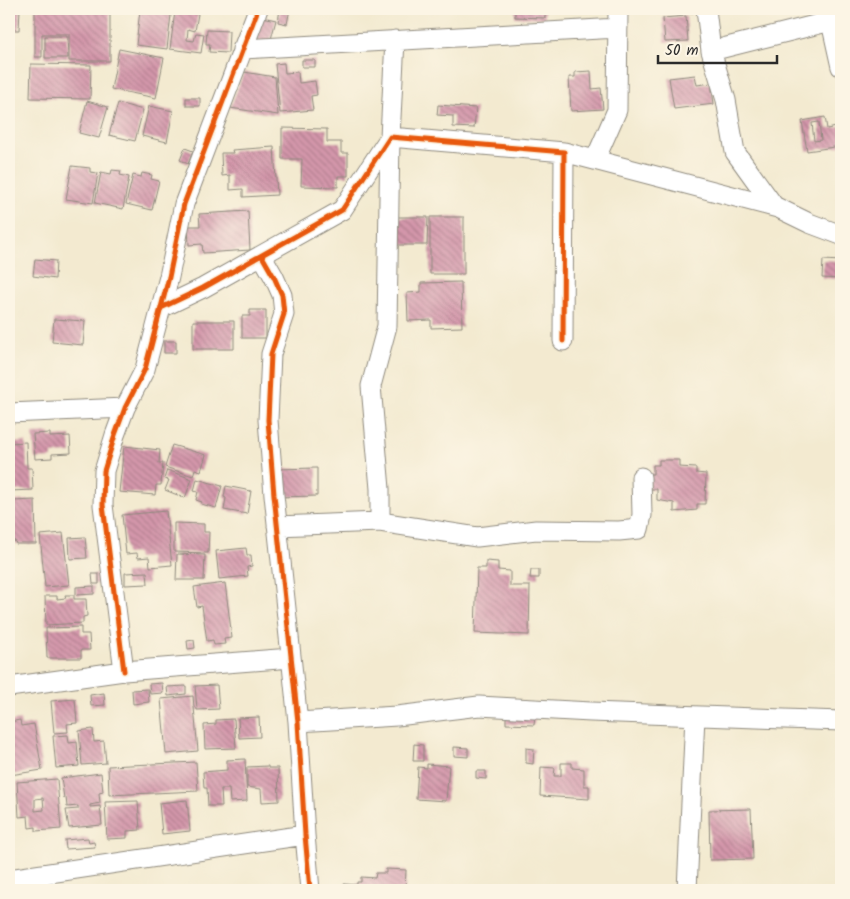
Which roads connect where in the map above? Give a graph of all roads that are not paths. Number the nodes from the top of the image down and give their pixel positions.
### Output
1 (258, 9) edge
2 (618, 9) edge
3 (706, 9) edge
4 (836, 22) edge
5 (618, 28) junction
6 (395, 40) junction
7 (242, 48) junction
8 (711, 51) junction
9 (841, 66) edge
10 (390, 138) junction
11 (564, 152) junction
12 (595, 160) junction
13 (779, 208) junction
14 (841, 235) edge
15 (262, 256) junction
16 (161, 308) junction
17 (563, 341) dead end
18 (125, 408) junction
19 (9, 413) edge
20 (641, 477) dead end
21 (380, 522) junction
22 (277, 526) junction
23 (291, 658) junction
24 (124, 671) junction
25 (9, 687) edge
26 (694, 716) junction
27 (841, 721) edge
28 (298, 722) junction
29 (305, 835) junction
30 (9, 879) edge
31 (310, 890) edge
32 (687, 890) edge

1 - 7 street
2 - 5 street
3 - 8 street
4 - 8 street
4 - 9 street
5 - 6 street
5 - 12 street
6 - 7 street
6 - 10 street
7 - 16 street
8 - 13 street
10 - 11 street
10 - 15 street
10 - 21 street
11 - 12 street
11 - 17 street
12 - 13 street
13 - 14 street
15 - 16 street
15 - 22 street
16 - 18 street
18 - 19 street
18 - 24 street
20 - 21 street
21 - 22 street
22 - 23 street
23 - 24 street
23 - 28 street
24 - 25 street
26 - 27 street
26 - 28 street
26 - 32 street
28 - 29 street
29 - 30 street
29 - 31 street

